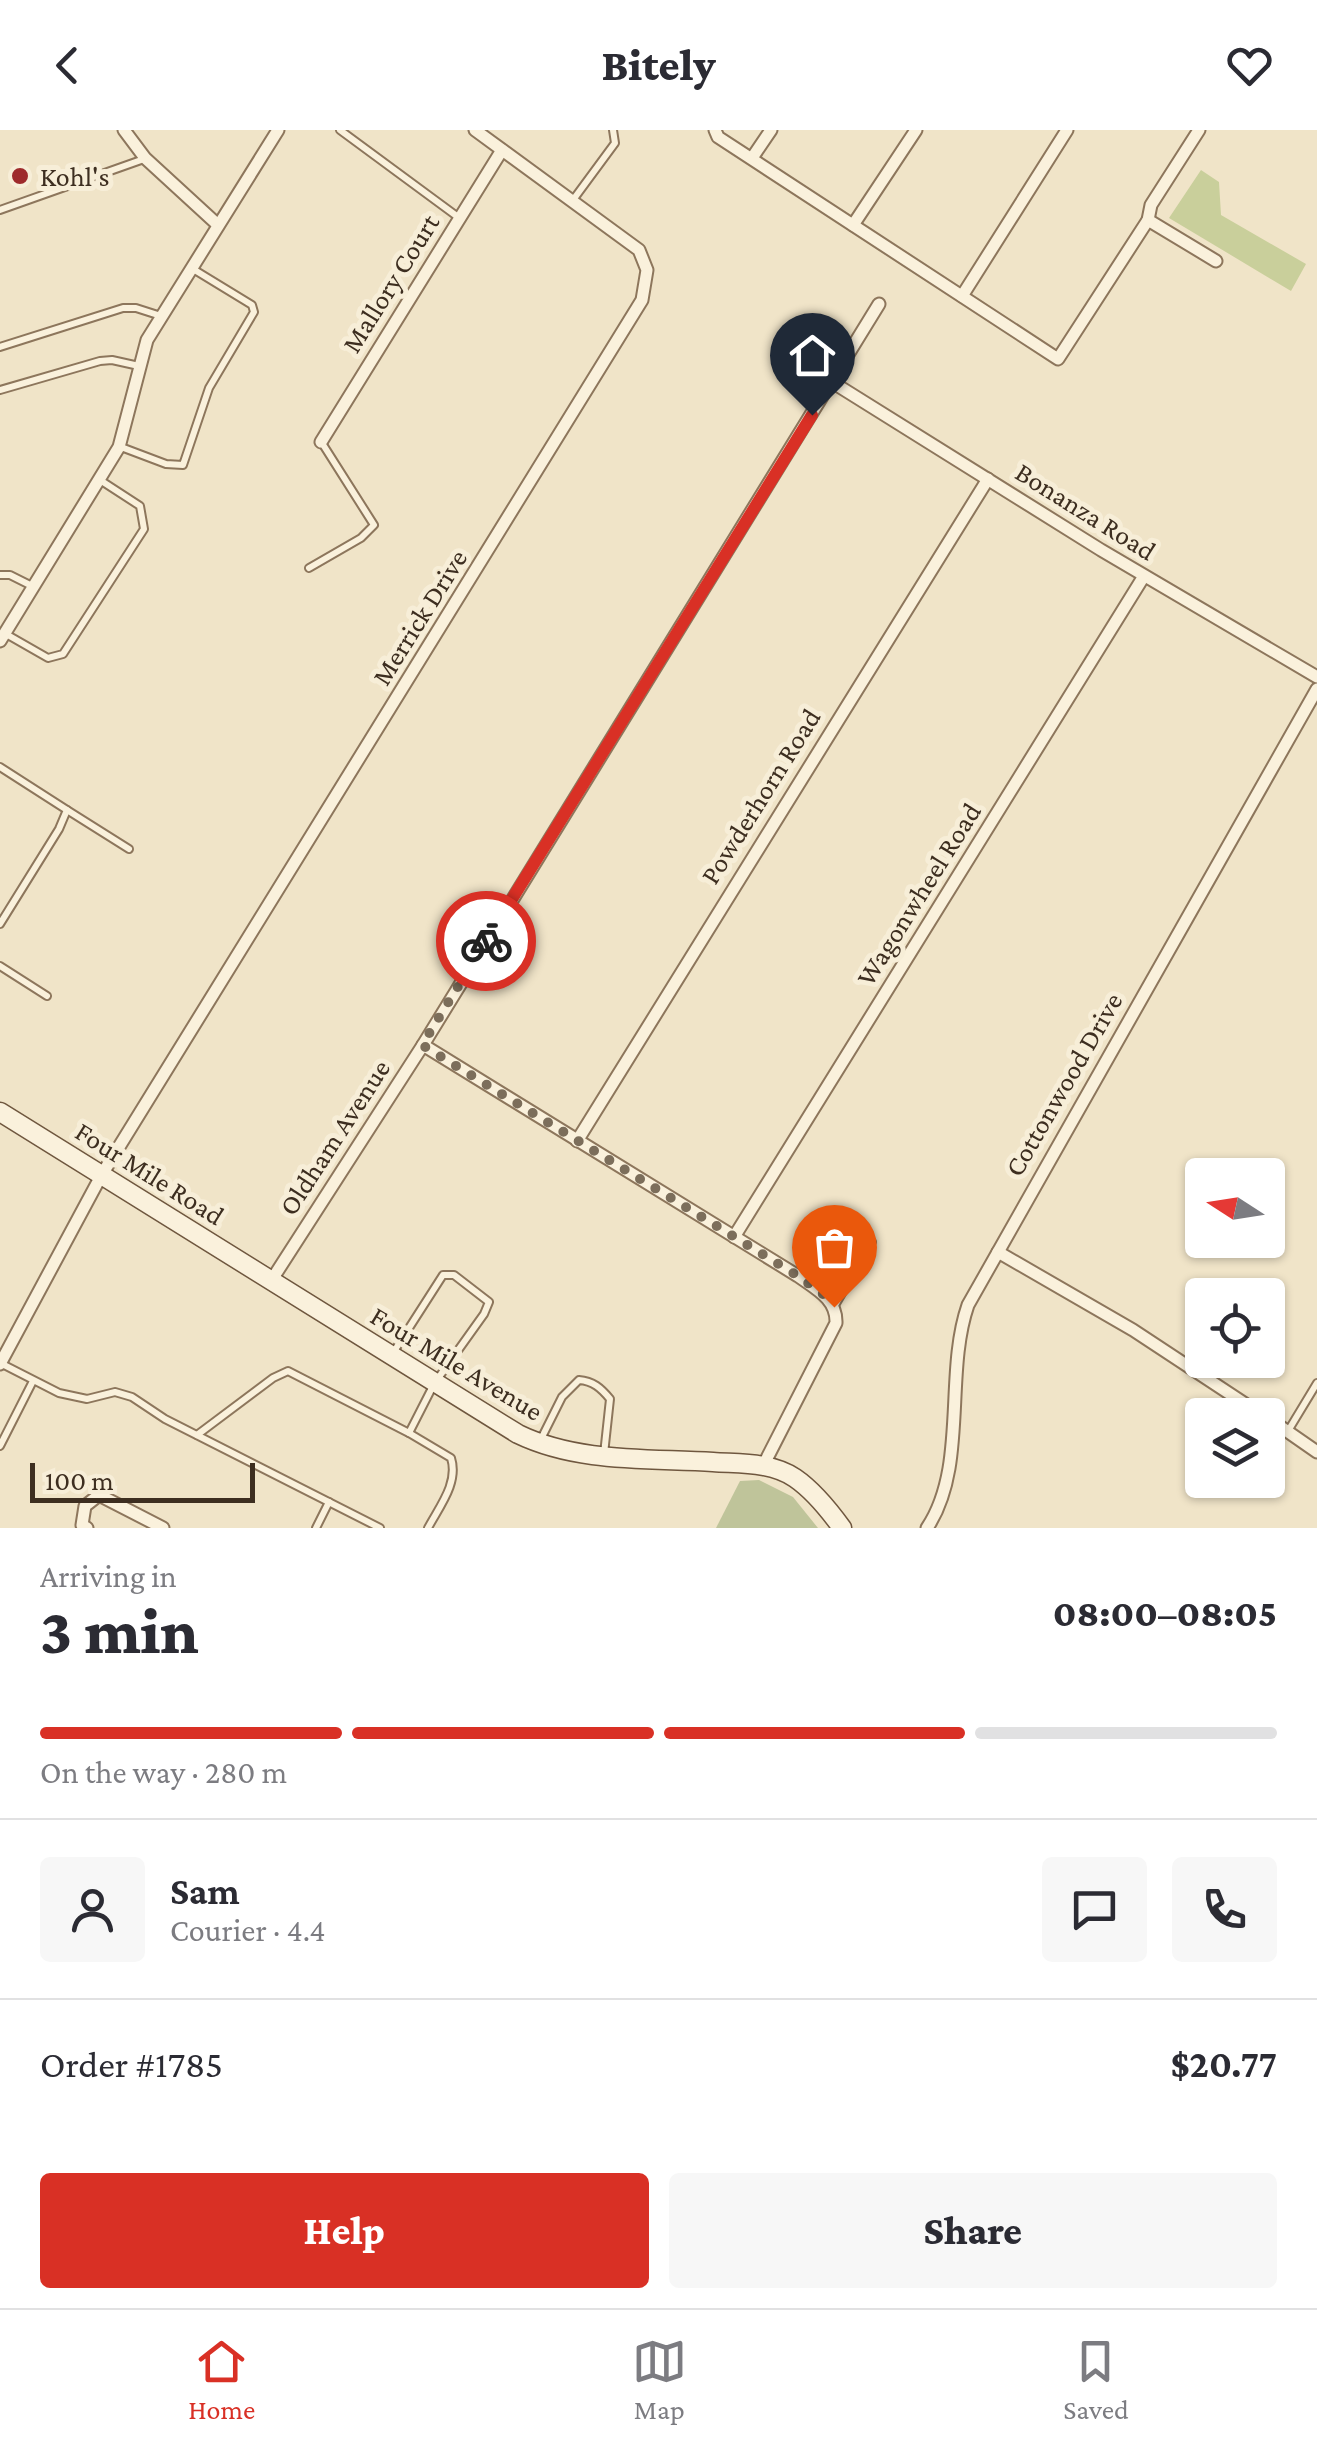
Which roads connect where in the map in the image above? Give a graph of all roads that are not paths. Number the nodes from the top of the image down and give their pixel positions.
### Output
1 (124, 130) edge
2 (278, 130) edge
3 (340, 130) edge
4 (475, 130) edge
5 (614, 130) edge
6 (715, 130) edge
7 (771, 130) edge
8 (916, 130) edge
9 (1067, 130) edge
10 (1199, 130) edge
11 (502, 150) junction
12 (145, 158) junction
13 (752, 158) junction
14 (572, 201) junction
15 (0, 210) edge
16 (459, 218) junction
17 (1148, 220) junction
18 (218, 226) junction
19 (853, 226) junction
20 (1216, 261) dead end
21 (192, 268) junction
22 (962, 296) junction
23 (879, 304) dead end
24 (162, 316) junction
25 (0, 347) edge
26 (139, 366) junction
27 (832, 382) junction
28 (0, 390) edge
29 (321, 442) joint
30 (120, 447) junction
31 (100, 480) junction
32 (988, 480) junction
33 (309, 568) dead end
34 (0, 575) edge
35 (1144, 576) junction
36 (33, 586) junction
37 (2, 637) edge
38 (1317, 677) edge
39 (1317, 689) edge
40 (0, 766) edge
41 (67, 810) junction
42 (130, 849) dead end
43 (0, 924) edge
44 (0, 966) edge
45 (47, 996) dead end
46 (422, 1045) junction
47 (0, 1112) edge
48 (577, 1141) junction
49 (101, 1176) junction
50 (734, 1237) junction
51 (872, 1242) dead end
52 (998, 1252) junction
53 (271, 1281) junction
54 (834, 1307) junction
55 (391, 1357) junction
56 (0, 1364) edge
57 (33, 1382) junction
58 (1317, 1382) edge
59 (434, 1384) junction
60 (1236, 1398) edge
61 (1285, 1430) edge
62 (1288, 1432) junction
63 (409, 1433) junction
64 (197, 1435) junction
65 (538, 1444) junction
66 (0, 1446) edge
67 (1317, 1452) edge
68 (604, 1456) junction
69 (763, 1466) junction
70 (328, 1502) junction
71 (86, 1528) edge
72 (162, 1528) edge
73 (316, 1528) edge
74 (380, 1528) edge
75 (428, 1528) edge
76 (842, 1528) edge
77 (927, 1528) edge

1 - 12 street
2 - 18 street
3 - 16 lane
4 - 11 street, Merrick Drive
5 - 14 lane
6 - 13 street
7 - 13 street
8 - 19 street
9 - 22 street
10 - 17 street
11 - 14 street, Merrick Drive
11 - 16 street, Mallory Court
12 - 15 lane
12 - 18 street
13 - 19 street
14 - 49 street, Merrick Drive
16 - 29 street, Mallory Court
17 - 20 street
17 - 22 street
18 - 21 street
19 - 22 street
21 - 24 street
21 - 30 lane
23 - 27 street, Oldham Avenue
24 - 25 lane
24 - 26 street
26 - 28 lane
26 - 30 street
27 - 32 street, Bonanza Road
27 - 46 street, Oldham Avenue
29 - 33 lane
30 - 31 street
31 - 36 street
31 - 37 lane
32 - 35 street, Bonanza Road
32 - 48 street, Powderhorn Road
34 - 36 lane
35 - 38 street, Bonanza Road
35 - 50 street, Wagonwheel Road
36 - 37 street
39 - 52 street, Cottonwood Drive
40 - 41 lane
41 - 42 lane
41 - 43 lane
44 - 45 lane
46 - 48 street
46 - 53 street, Oldham Avenue
47 - 49 street, Four Mile Road
48 - 50 street
49 - 53 street, Four Mile Road
49 - 56 street
50 - 54 street
51 - 54 lane
52 - 60 street
52 - 77 street, Cottonwood Drive
53 - 55 street, Four Mile Avenue
54 - 69 street
55 - 59 street, Four Mile Avenue
55 - 59 lane
56 - 57 lane
57 - 64 lane
57 - 66 lane
58 - 62 lane
59 - 63 lane
59 - 65 street, Four Mile Avenue
61 - 62 street
62 - 67 street
63 - 64 lane
63 - 75 lane
64 - 70 lane
65 - 68 street, Four Mile Avenue
65 - 68 lane
68 - 69 street, Four Mile Avenue
69 - 76 street, Four Mile Avenue
70 - 73 lane
70 - 74 lane
71 - 72 street

